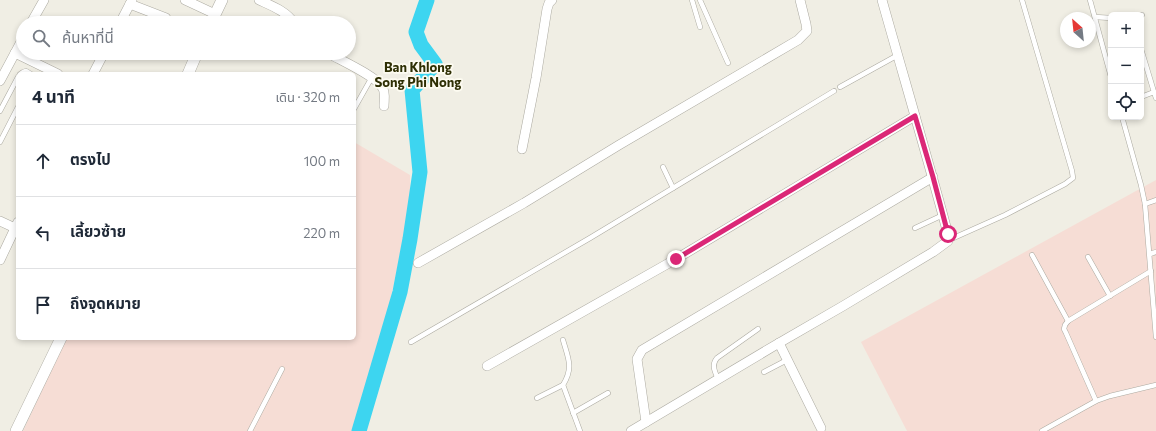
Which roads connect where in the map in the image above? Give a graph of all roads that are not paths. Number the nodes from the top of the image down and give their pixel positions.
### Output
1 (44, 0) edge
2 (185, 0) edge
3 (222, 0) edge
4 (259, 0) edge
5 (552, 0) edge
6 (692, 0) edge
7 (700, 0) edge
8 (800, 0) edge
9 (882, 0) edge
10 (1022, 0) edge
11 (1090, 0) edge
12 (131, 2) edge
13 (1094, 12) edge
14 (35, 16) edge
15 (124, 16) edge
16 (162, 16) edge
17 (210, 16) edge
18 (214, 16) edge
19 (288, 16) edge
20 (1096, 17) edge
21 (1108, 18) edge
22 (1096, 21) edge
23 (700, 27) dead end
24 (15, 53) edge
25 (1108, 54) edge
26 (898, 55) junction
27 (1105, 55) junction
28 (1144, 59) edge
29 (29, 60) edge
30 (101, 60) edge
31 (194, 60) edge
32 (340, 60) edge
33 (728, 63) dead end
34 (1108, 66) edge
35 (54, 72) edge
36 (95, 72) edge
37 (189, 72) edge
38 (372, 78) junction
39 (0, 81) edge
40 (16, 81) edge
41 (840, 87) dead end
42 (834, 91) dead end
43 (1154, 92) junction
44 (1144, 96) edge
45 (1156, 98) edge
46 (356, 106) edge
47 (384, 106) dead end
48 (0, 111) edge
49 (16, 111) edge
50 (915, 116) junction
51 (1123, 120) edge
52 (0, 142) edge
53 (522, 149) dead end
54 (663, 167) dead end
55 (933, 177) junction
56 (673, 188) junction
57 (1156, 200) edge
58 (1145, 204) junction
59 (943, 214) junction
60 (0, 221) edge
61 (16, 225) edge
62 (16, 227) edge
63 (915, 228) dead end
64 (948, 241) junction
65 (1156, 252) edge
66 (1150, 254) junction
67 (1032, 255) dead end
68 (1088, 257) dead end
69 (0, 260) edge
70 (418, 263) dead end
71 (1151, 271) junction
72 (1110, 296) junction
73 (1155, 299) edge
74 (1068, 321) junction
75 (758, 329) dead end
76 (1156, 337) edge
77 (60, 340) edge
78 (563, 340) dead end
79 (411, 342) dead end
80 (779, 343) junction
81 (788, 360) junction
82 (488, 366) dead end
83 (282, 370) dead end
84 (764, 372) dead end
85 (718, 379) junction
86 (562, 385) junction
87 (1156, 385) edge
88 (608, 393) dead end
89 (537, 398) dead end
90 (1096, 401) junction
91 (573, 413) junction
92 (646, 422) junction
93 (821, 428) dead end
94 (16, 431) edge
95 (250, 431) edge
96 (580, 431) edge
97 (631, 431) edge
98 (1042, 431) edge

1 - 14 street
2 - 17 street
3 - 18 street
4 - 19 street
5 - 53 street
6 - 23 lane
7 - 33 lane
8 - 70 street
9 - 26 street
10 - 64 lane
11 - 13 lane
12 - 15 street
12 - 16 street
20 - 21 lane
22 - 27 lane
24 - 39 street
25 - 27 lane
26 - 41 lane
26 - 50 street
27 - 34 lane
28 - 43 lane
29 - 35 street
30 - 36 street
31 - 37 street
32 - 38 street
38 - 46 lane
38 - 47 street
40 - 48 lane
42 - 56 lane
43 - 44 lane
43 - 45 lane
49 - 52 lane
50 - 55 street
50 - 82 street
51 - 58 lane
54 - 56 lane
55 - 59 street
55 - 92 street
56 - 79 lane
57 - 58 lane
58 - 66 lane
59 - 63 lane
59 - 64 street
60 - 61 street
62 - 69 street
64 - 80 street
65 - 66 lane
66 - 71 lane
67 - 74 lane
68 - 72 lane
71 - 72 lane
71 - 73 lane
72 - 74 lane
73 - 76 lane
74 - 90 lane
75 - 85 lane
77 - 94 street
78 - 86 lane
80 - 81 street
80 - 85 street
81 - 84 lane
81 - 93 street
83 - 95 lane
85 - 92 street
86 - 89 lane
86 - 91 lane
87 - 90 lane
88 - 91 lane
90 - 98 lane
91 - 96 lane
92 - 97 street

